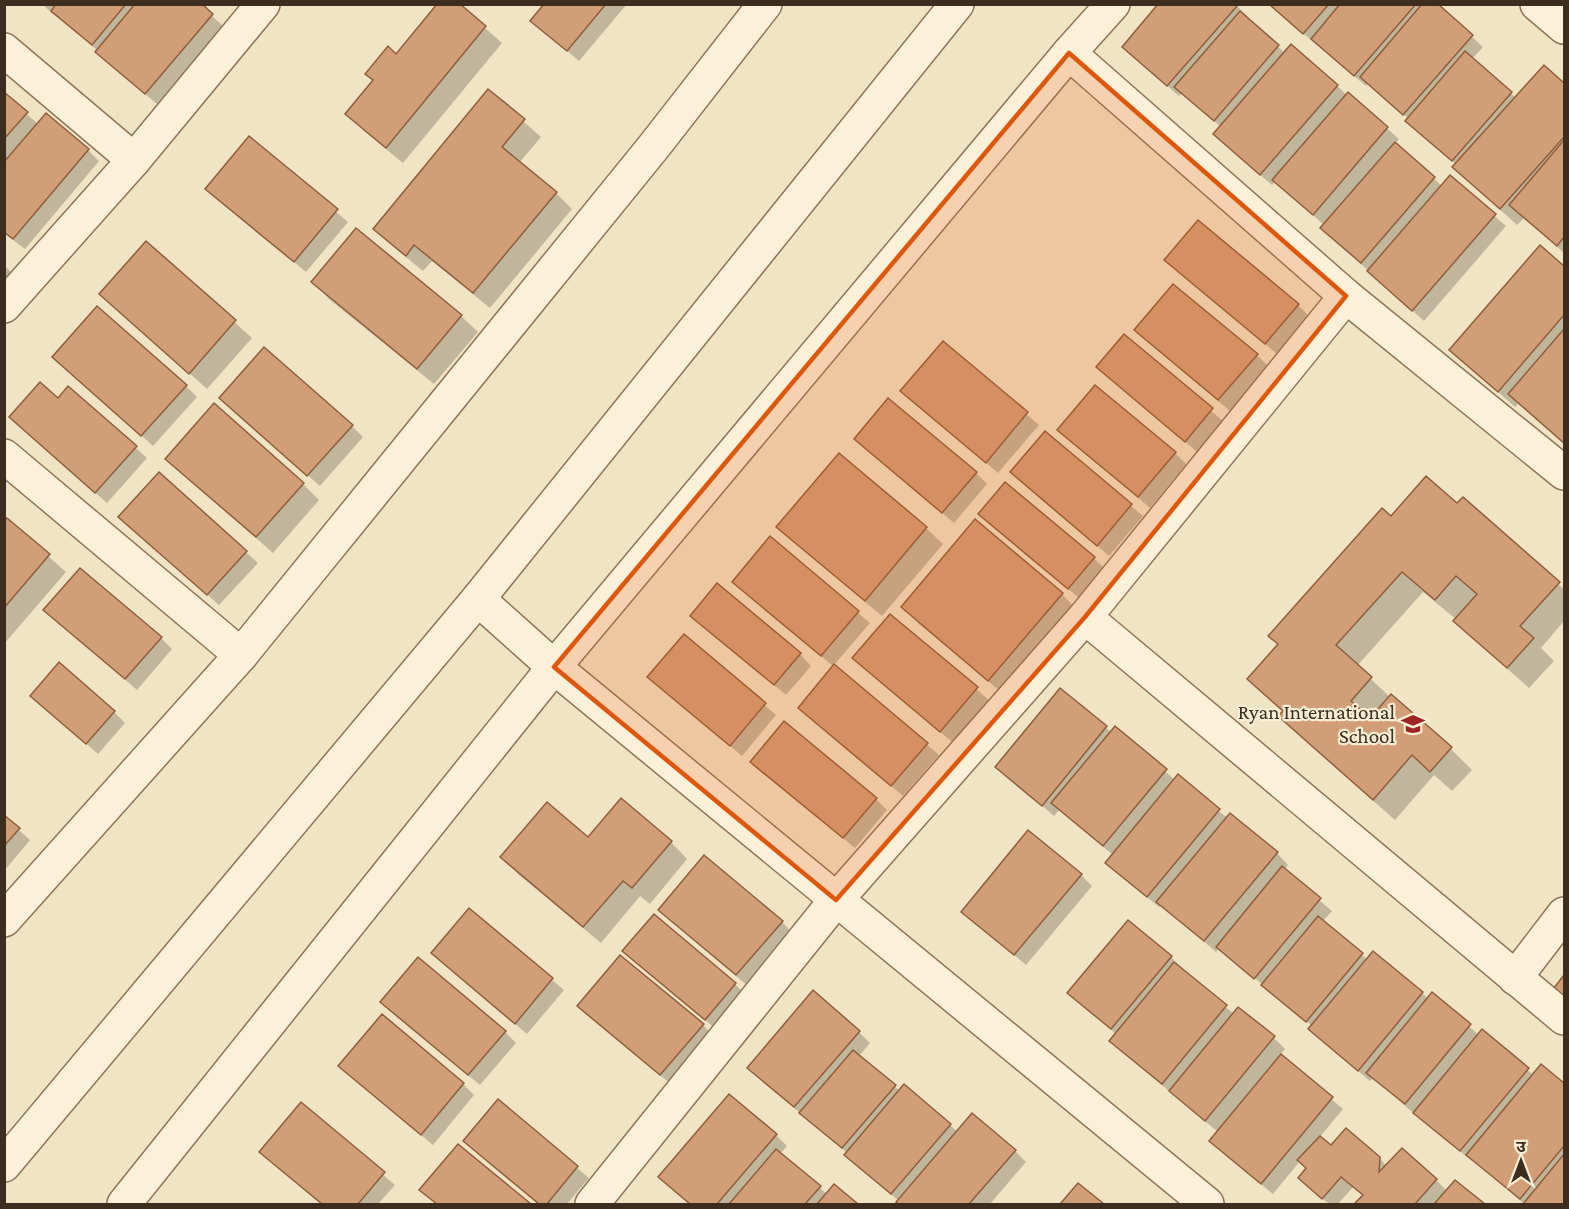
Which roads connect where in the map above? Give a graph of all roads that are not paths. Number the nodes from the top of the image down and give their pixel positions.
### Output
1 (262, 4) edge
2 (765, 4) edge
3 (957, 4) edge
4 (1113, 4) edge
5 (4, 50) edge
6 (1069, 53) junction
7 (134, 160) junction
8 (1346, 296) junction
9 (4, 306) edge
10 (4, 456) edge
11 (1564, 473) edge
12 (478, 599) junction
13 (1085, 617) junction
14 (241, 655) junction
15 (554, 667) junction
16 (836, 900) junction
17 (1564, 914) edge
18 (4, 920) edge
19 (1515, 978) junction
20 (1564, 1018) edge
21 (4, 1165) edge
22 (609, 1198) edge
23 (124, 1204) edge
24 (1207, 1204) edge

1 - 7 street
2 - 14 street
3 - 12 street
4 - 6 street
5 - 7 street
6 - 8 street
6 - 15 street
7 - 9 street
8 - 11 street
8 - 13 street
10 - 14 street
12 - 15 street
12 - 21 street
13 - 16 street
13 - 19 street
14 - 18 street
15 - 16 street
15 - 23 street
16 - 22 street
16 - 24 street
17 - 19 street
19 - 20 street

